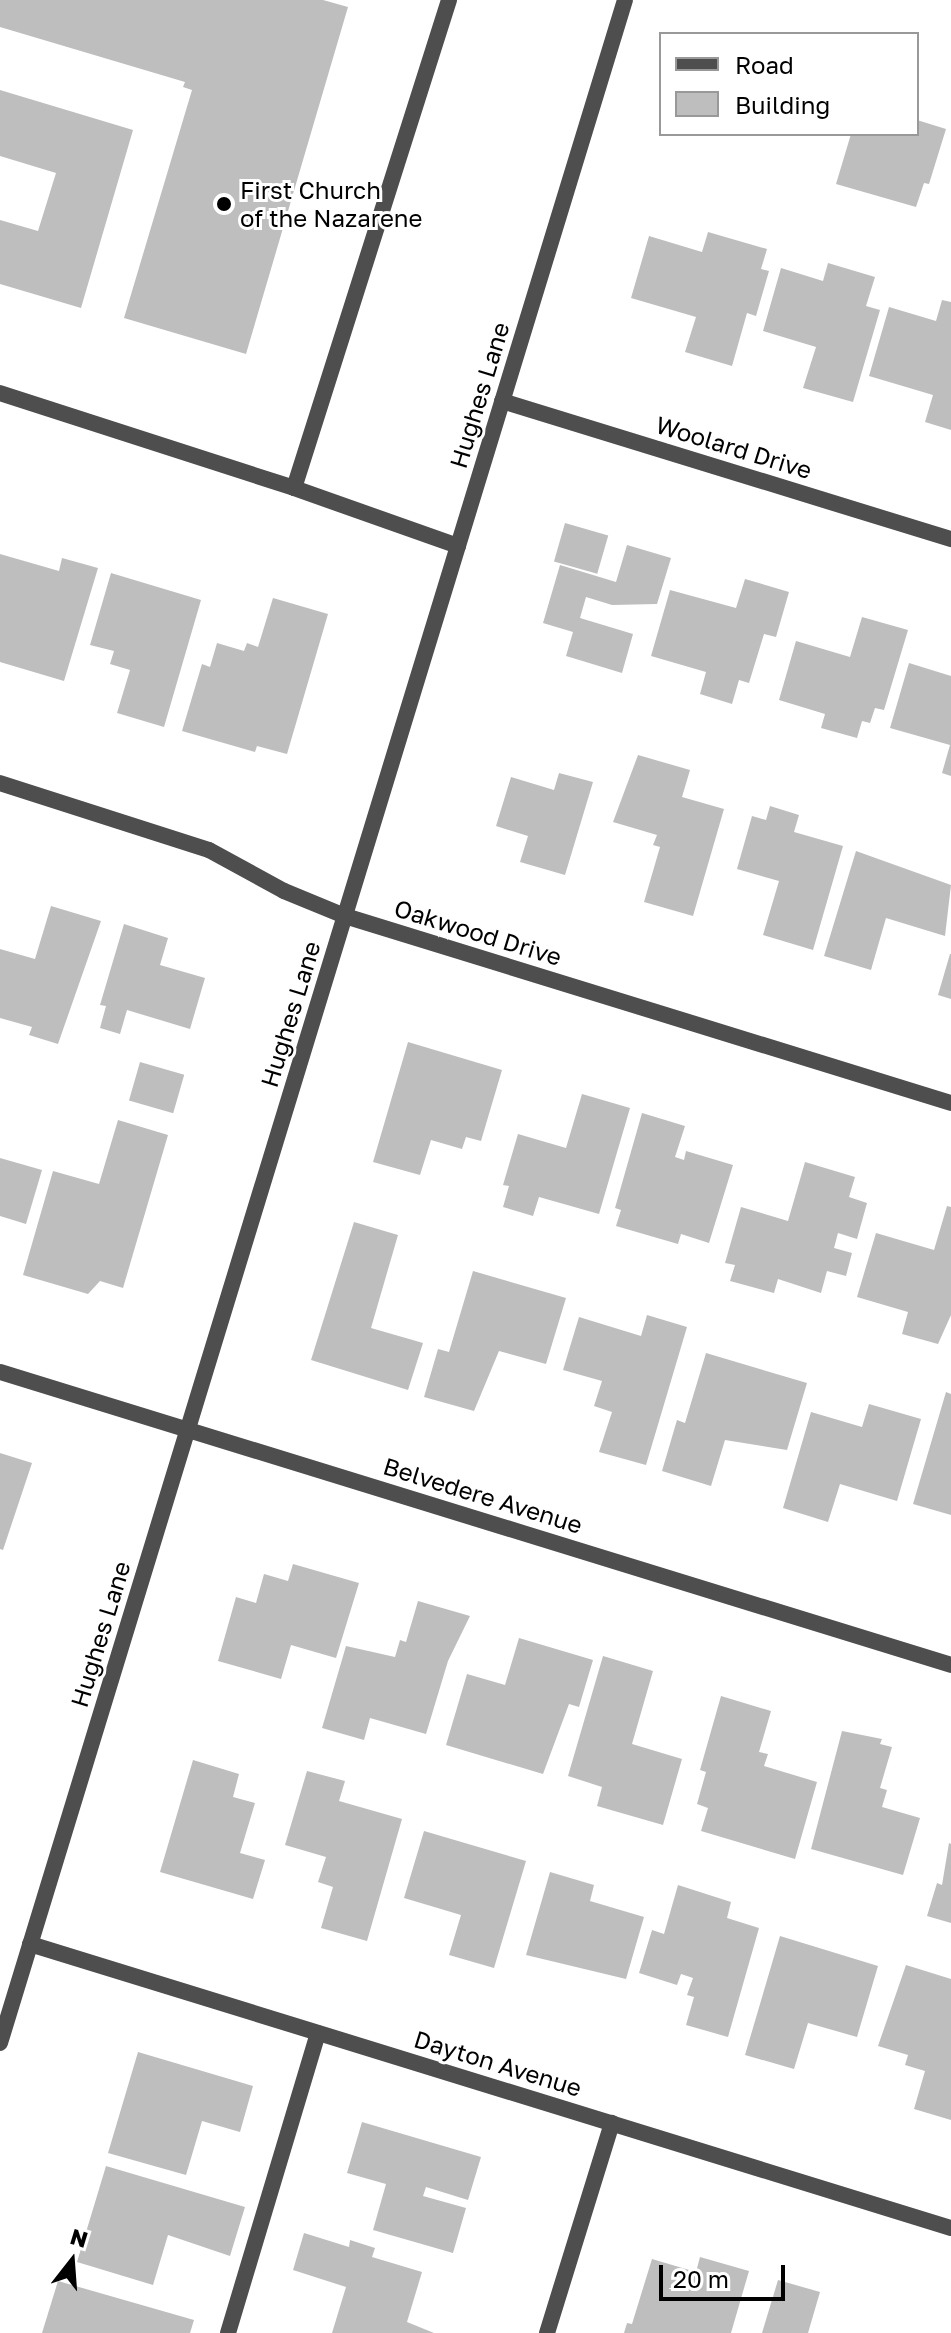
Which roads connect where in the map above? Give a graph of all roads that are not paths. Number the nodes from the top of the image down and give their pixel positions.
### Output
1 (449, 0) edge
2 (625, 0) edge
3 (0, 393) edge
4 (502, 401) junction
5 (294, 488) junction
6 (951, 539) edge
7 (458, 546) junction
8 (0, 783) edge
9 (345, 916) junction
10 (951, 1103) edge
11 (0, 1372) edge
12 (187, 1430) junction
13 (951, 1665) edge
14 (30, 1944) junction
15 (318, 2033) junction
16 (0, 2043) edge
17 (612, 2123) junction
18 (951, 2228) edge
19 (228, 2333) edge
20 (547, 2333) edge

1 - 5 street
2 - 4 street, Hughes Lane
3 - 5 street
4 - 6 street, Woolard Drive
4 - 7 street, Hughes Lane
5 - 7 street
7 - 9 street, Hughes Lane
8 - 9 street, Oakwood Drive
9 - 10 street, Oakwood Drive
9 - 12 street, Hughes Lane
11 - 12 street, Belvedere Avenue
12 - 13 street, Belvedere Avenue
12 - 14 street, Hughes Lane
14 - 15 street, Dayton Avenue
14 - 16 street, Hughes Lane
15 - 17 street, Dayton Avenue
15 - 19 street
17 - 18 street, Dayton Avenue
17 - 20 street

